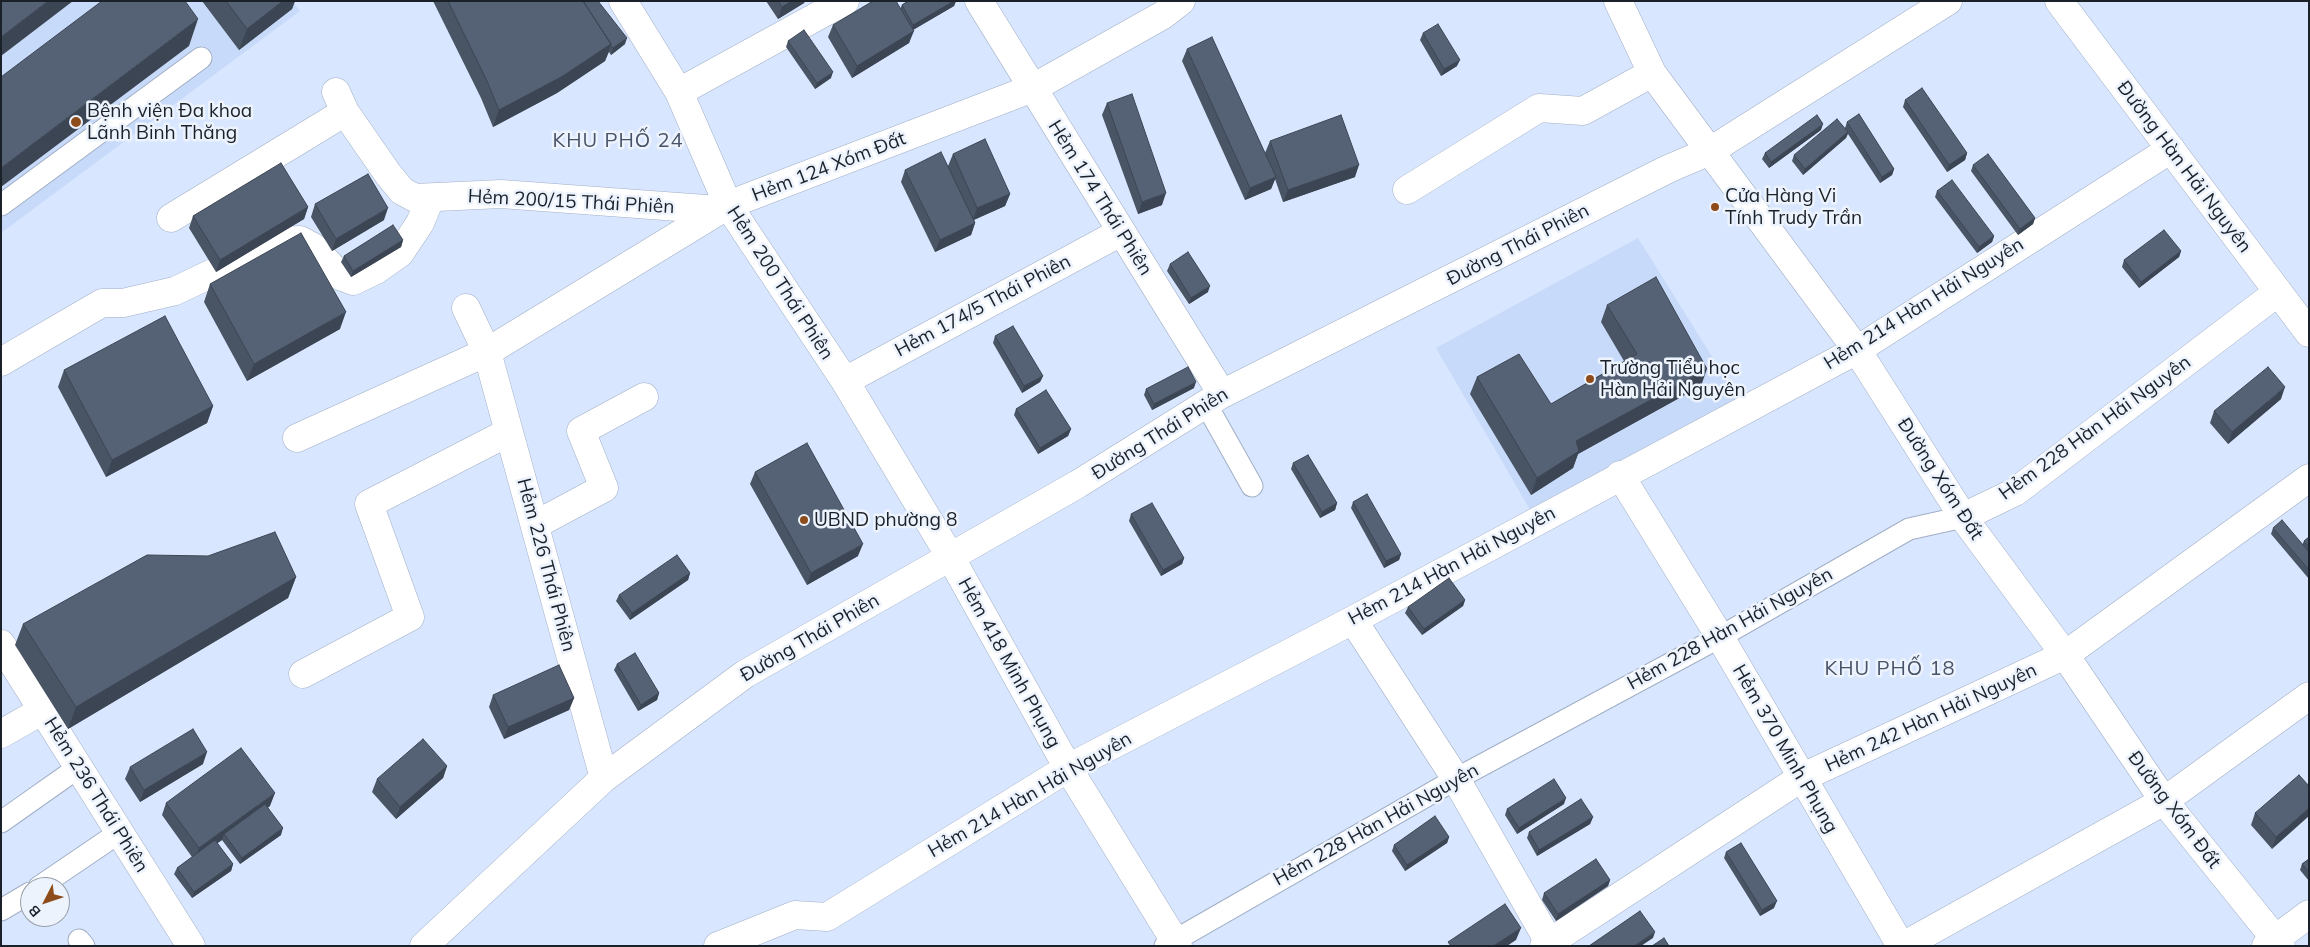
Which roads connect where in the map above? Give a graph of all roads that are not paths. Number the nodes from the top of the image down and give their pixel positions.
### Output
1 (623, 1) edge
2 (845, 1) edge
3 (979, 1) edge
4 (1181, 1) edge
5 (1618, 1) edge
6 (1948, 1) edge
7 (2059, 1) edge
8 (201, 58) dead end
9 (1652, 73) junction
10 (1033, 88) junction
11 (679, 92) junction
12 (2171, 149) junction
13 (1710, 150) junction
14 (1407, 190) dead end
15 (430, 199) junction
16 (1, 204) edge
17 (724, 208) junction
18 (171, 218) dead end
19 (1121, 232) junction
20 (2278, 292) junction
21 (466, 308) dead end
22 (2309, 332) edge
23 (1857, 350) junction
24 (487, 352) junction
25 (1, 362) edge
26 (845, 381) junction
27 (644, 398) dead end
28 (1214, 399) junction
29 (509, 432) junction
30 (297, 438) dead end
31 (1620, 475) junction
32 (2309, 478) edge
33 (1252, 486) dead end
34 (1963, 518) junction
35 (535, 525) junction
36 (951, 558) junction
37 (1353, 620) junction
38 (1720, 637) junction
39 (1, 644) edge
40 (2065, 655) junction
41 (303, 674) dead end
42 (2309, 696) edge
43 (43, 710) junction
44 (1, 734) edge
45 (79, 767) junction
46 (1068, 768) junction
47 (604, 778) junction
48 (1801, 778) junction
49 (1456, 779) junction
50 (2164, 801) junction
51 (1, 822) edge
52 (120, 832) junction
53 (53, 877) edge
54 (20, 897) edge
55 (4, 903) edge
56 (2309, 914) edge
57 (1172, 944) edge
58 (1550, 944) edge
59 (2274, 944) edge
60 (191, 946) edge
61 (424, 946) edge
62 (718, 946) edge
63 (1902, 946) edge

1 - 11 street, Hẻm 200 Thái Phiên
2 - 11 street
3 - 10 street, Hẻm 174 Thái Phiên
4 - 10 street, Hẻm 124 Xóm Đất
5 - 9 street, Đường Xóm Đất
6 - 13 street, Đường Thái Phiên
7 - 12 street, Đường Hàn Hải Nguyên
8 - 16 lane
9 - 13 street, Đường Xóm Đất
9 - 14 street
10 - 17 street, Hẻm 124 Xóm Đất
10 - 19 street, Hẻm 174 Thái Phiên
11 - 17 street, Hẻm 200 Thái Phiên
12 - 20 street, Đường Hàn Hải Nguyên
12 - 23 street, Hẻm 214 Hàn Hải Nguyên
13 - 23 street, Đường Xóm Đất
13 - 28 street, Đường Thái Phiên
15 - 17 street, Hẻm 200/15 Thái Phiên
15 - 18 street, Hẻm 200/15 Thái Phiên
15 - 25 street
17 - 24 street, Hẻm 124 Xóm Đất
17 - 26 street, Hẻm 200 Thái Phiên
19 - 26 street, Hẻm 174/5 Thái Phiên
19 - 28 street, Hẻm 174 Thái Phiên
20 - 22 street, Đường Hàn Hải Nguyên
20 - 34 street, Hẻm 228 Hàn Hải Nguyên
21 - 24 street, Hẻm 226 Thái Phiên
23 - 31 street, Hẻm 214 Hàn Hải Nguyên
23 - 34 street, Đường Xóm Đất
24 - 29 street, Hẻm 226 Thái Phiên
24 - 30 street, Hẻm 124 Xóm Đất
26 - 36 street, Hẻm 200 Thái Phiên
27 - 35 street
28 - 33 lane
28 - 36 street, Đường Thái Phiên
29 - 35 street, Hẻm 226 Thái Phiên
29 - 41 street
31 - 37 street, Hẻm 214 Hàn Hải Nguyên
31 - 38 street, Hẻm 370 Minh Phụng
32 - 40 street, Hẻm 242 Hàn Hải Nguyên
34 - 38 lane, Hẻm 228 Hàn Hải Nguyên
34 - 40 street, Đường Xóm Đất
35 - 47 street, Hẻm 226 Thái Phiên
36 - 46 street, Hẻm 418 Minh Phụng
36 - 47 street, Đường Thái Phiên
37 - 46 street, Hẻm 214 Hàn Hải Nguyên
37 - 49 street
38 - 48 street, Hẻm 370 Minh Phụng
38 - 49 lane, Hẻm 228 Hàn Hải Nguyên
39 - 43 street, Hẻm 236 Thái Phiên
40 - 48 street, Hẻm 242 Hàn Hải Nguyên
40 - 50 street, Đường Xóm Đất
42 - 50 street
43 - 44 street
43 - 45 street, Hẻm 236 Thái Phiên
45 - 51 lane
45 - 52 street, Hẻm 236 Thái Phiên
46 - 57 street, Hẻm 418 Minh Phụng
46 - 62 street, Hẻm 214 Hàn Hải Nguyên
47 - 61 street, Đường Thái Phiên
48 - 58 street, Hẻm 242 Hàn Hải Nguyên
48 - 63 street, Hẻm 370 Minh Phụng
49 - 57 lane, Hẻm 228 Hàn Hải Nguyên
49 - 58 street
50 - 59 street, Đường Xóm Đất
50 - 63 street
52 - 53 lane
52 - 60 street, Hẻm 236 Thái Phiên
54 - 55 lane
56 - 59 street

